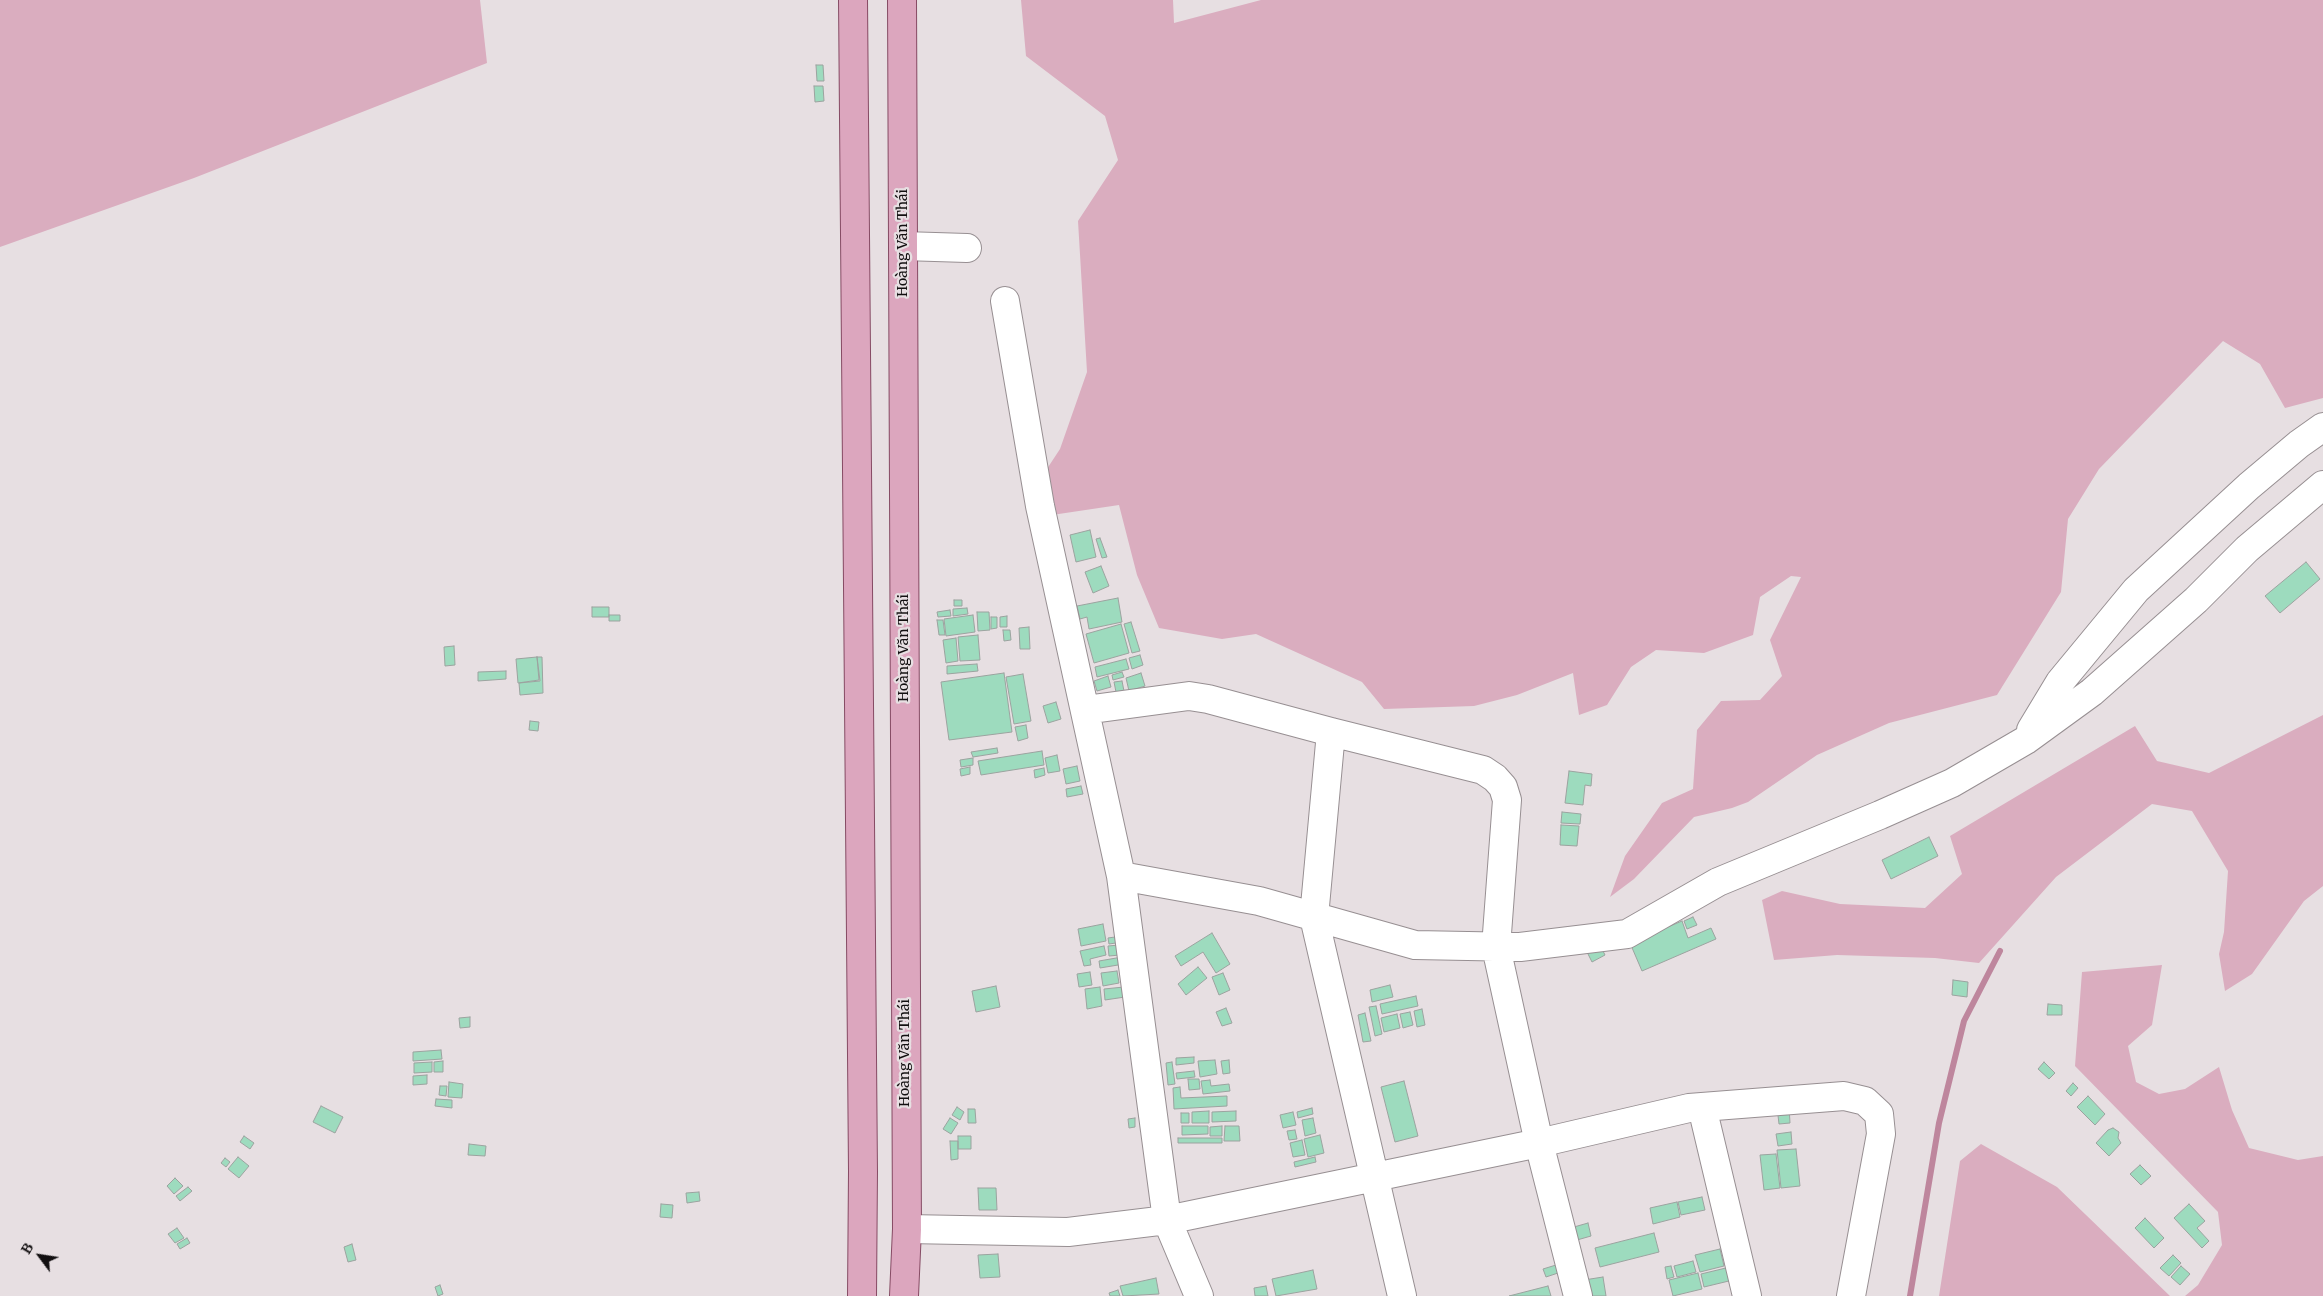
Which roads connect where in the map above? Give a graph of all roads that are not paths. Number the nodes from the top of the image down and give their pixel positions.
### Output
1 (853, 0) edge
2 (902, 0) edge
3 (903, 246) junction
4 (967, 248) dead end
5 (1004, 302) dead end
6 (2323, 427) edge
7 (2323, 485) edge
8 (1085, 710) junction
9 (1331, 732) junction
10 (2026, 740) junction
11 (1121, 876) junction
12 (1314, 916) junction
13 (1496, 946) junction
14 (1702, 1107) junction
15 (1540, 1143) junction
16 (1374, 1178) junction
17 (1167, 1220) junction
18 (863, 1229) junction
19 (907, 1229) junction
20 (862, 1296) edge
21 (904, 1296) edge
22 (1199, 1296) edge
23 (1402, 1296) edge
24 (1578, 1296) edge
25 (1747, 1296) edge
26 (1851, 1296) edge

1 - 18 main road
2 - 3 main road, Hoàng Văn Thái
3 - 4 street
3 - 19 main road, Hoàng Văn Thái
5 - 8 street
6 - 10 street
7 - 10 street
8 - 9 street
8 - 11 street
9 - 12 street
9 - 13 street
10 - 13 street
11 - 12 street
11 - 17 street
12 - 13 street
12 - 16 street
13 - 15 street
14 - 15 street
14 - 25 street
14 - 26 street
15 - 16 street
15 - 24 street
16 - 17 street
16 - 23 street
17 - 19 street
17 - 22 street
18 - 19 main road
18 - 20 main road
19 - 21 main road, Hoàng Văn Thái

